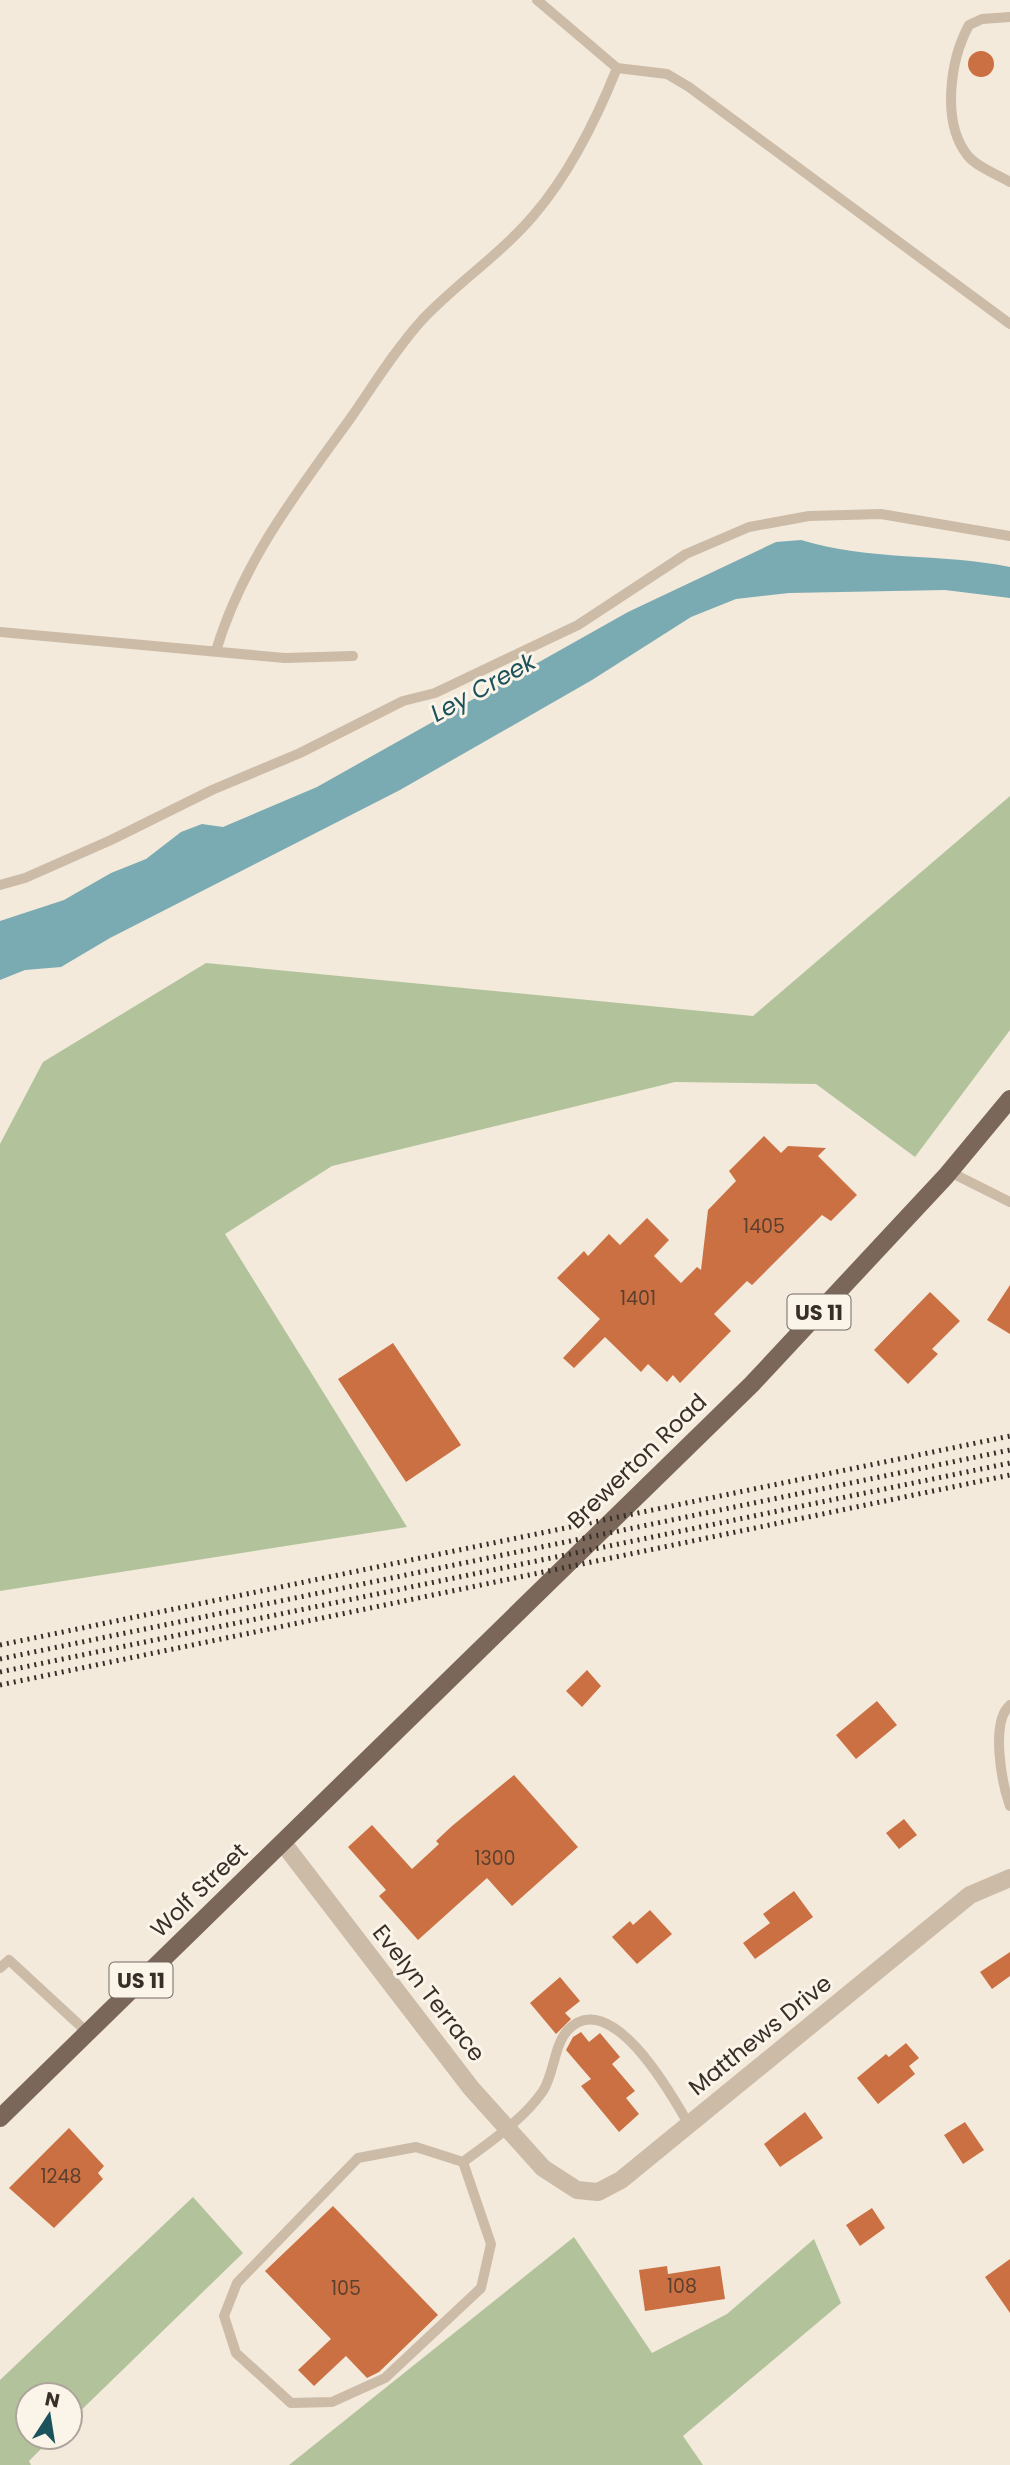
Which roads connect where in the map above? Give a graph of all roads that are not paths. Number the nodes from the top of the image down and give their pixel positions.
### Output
1 (537, 0) edge
2 (1010, 17) edge
3 (617, 68) junction
4 (1010, 181) edge
5 (1010, 324) edge
6 (1010, 536) edge
7 (0, 632) edge
8 (216, 651) junction
9 (353, 656) dead end
10 (0, 885) edge
11 (1010, 1100) edge
12 (950, 1172) junction
13 (1010, 1202) edge
14 (1010, 1705) edge
15 (1010, 1806) edge
16 (282, 1843) junction
17 (1005, 1878) edge
18 (0, 1968) edge
19 (88, 2033) junction
20 (0, 2118) edge
21 (689, 2125) junction
22 (508, 2129) junction
23 (463, 2162) junction
24 (543, 2168) joint

1 - 3 lane
2 - 4 lane
3 - 5 lane
3 - 8 lane
6 - 10 lane
7 - 8 lane
8 - 9 lane
11 - 12 main road, Brewerton Road / US 11
12 - 13 lane
12 - 16 main road, Brewerton Road / US 11
14 - 15 lane
16 - 19 main road, Wolf Street / US 11
16 - 22 street, Evelyn Terrace
17 - 21 street, Matthews Drive
18 - 19 lane
19 - 20 main road, Wolf Street / US 11
21 - 22 lane
21 - 24 street, Matthews Drive
22 - 23 lane
22 - 24 street, Evelyn Terrace
23 - 23 lane

